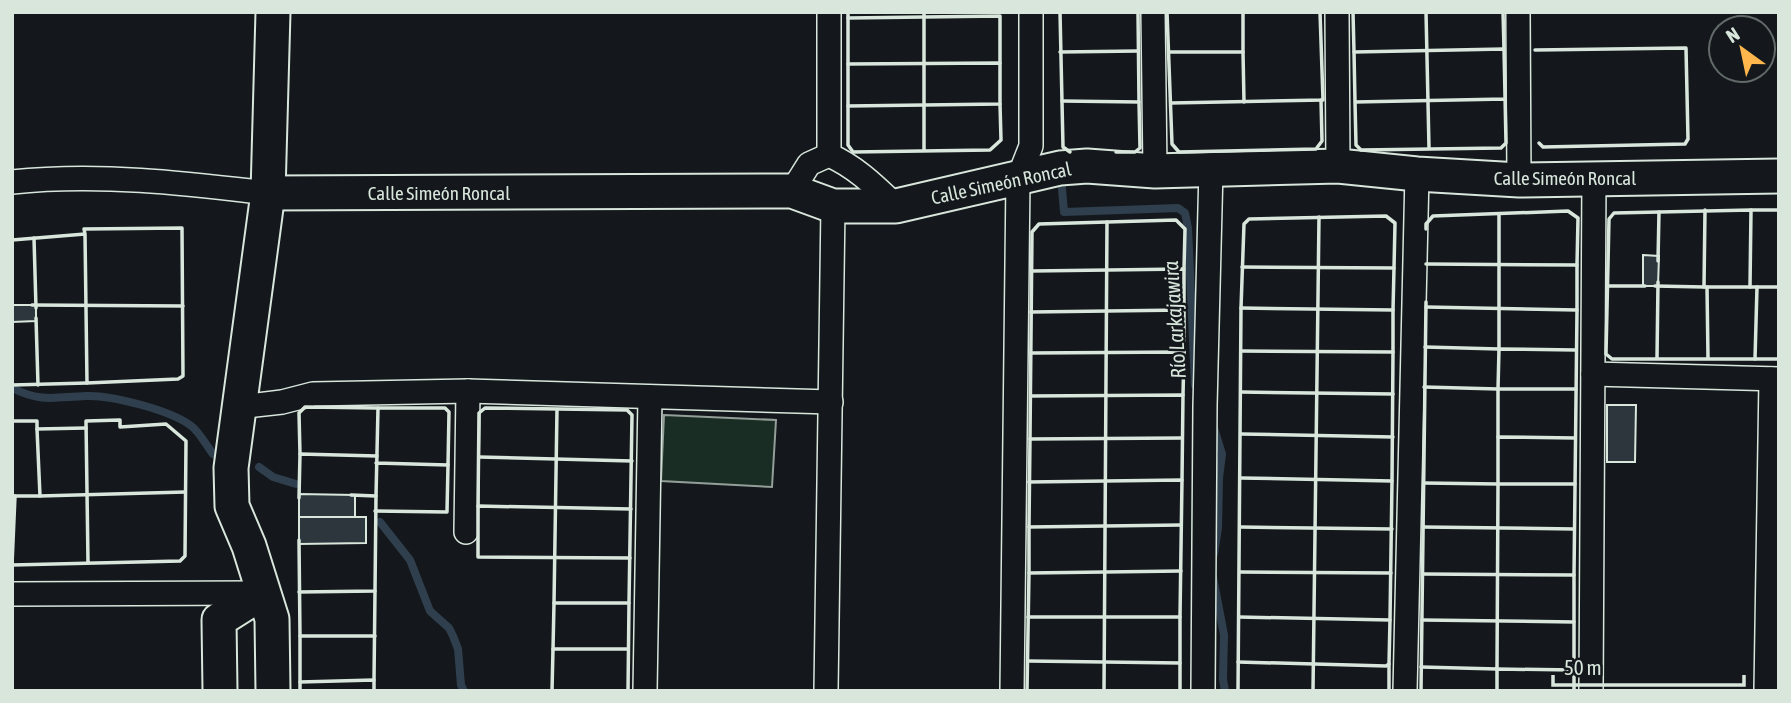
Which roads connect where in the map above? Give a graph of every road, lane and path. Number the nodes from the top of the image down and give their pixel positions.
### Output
1 (273, 12) edge
2 (829, 12) edge
3 (1031, 12) edge
4 (1153, 12) edge
5 (1337, 12) edge
6 (1518, 12) edge
7 (829, 155) junction
8 (1338, 166) junction
9 (1211, 169) junction
10 (1155, 171) junction
11 (1417, 174) junction
12 (1779, 176) edge
13 (1594, 178) junction
14 (1018, 179) junction
15 (1518, 180) junction
16 (12, 182) edge
17 (792, 191) junction
18 (268, 193) junction
19 (833, 206) junction
20 (896, 206) junction
21 (1593, 374) junction
22 (1775, 379) edge
23 (468, 391) junction
24 (650, 397) junction
25 (831, 402) junction
26 (239, 407) junction
27 (466, 532) dead end
28 (262, 593) junction
29 (12, 594) edge
30 (220, 691) edge
31 (273, 691) edge
32 (645, 691) edge
33 (826, 691) edge
34 (1013, 691) edge
35 (1203, 691) edge
36 (1405, 691) edge
37 (1591, 691) edge
38 (1766, 691) edge

1 - 18 street
2 - 7 street
3 - 14 street
4 - 10 street
5 - 8 street
6 - 15 street
7 - 17 street
7 - 20 street
8 - 9 street, Calle Simeón Roncal
8 - 11 street, Calle Simeón Roncal
9 - 10 street, Calle Simeón Roncal
9 - 35 street
10 - 14 street, Calle Simeón Roncal
11 - 15 street, Calle Simeón Roncal
11 - 36 street
12 - 13 street, Calle Simeón Roncal
13 - 15 street, Calle Simeón Roncal
13 - 21 street
14 - 20 street, Calle Simeón Roncal
14 - 34 street
16 - 18 street
17 - 18 street, Calle Simeón Roncal
17 - 19 street, Calle Simeón Roncal
18 - 26 street
19 - 20 street, Calle Simeón Roncal
19 - 25 street
21 - 22 street
21 - 37 street
22 - 38 street
23 - 24 street
23 - 26 street
23 - 27 street
24 - 25 street
24 - 32 street
25 - 33 street
26 - 28 street
28 - 29 street
28 - 30 street
28 - 31 street

